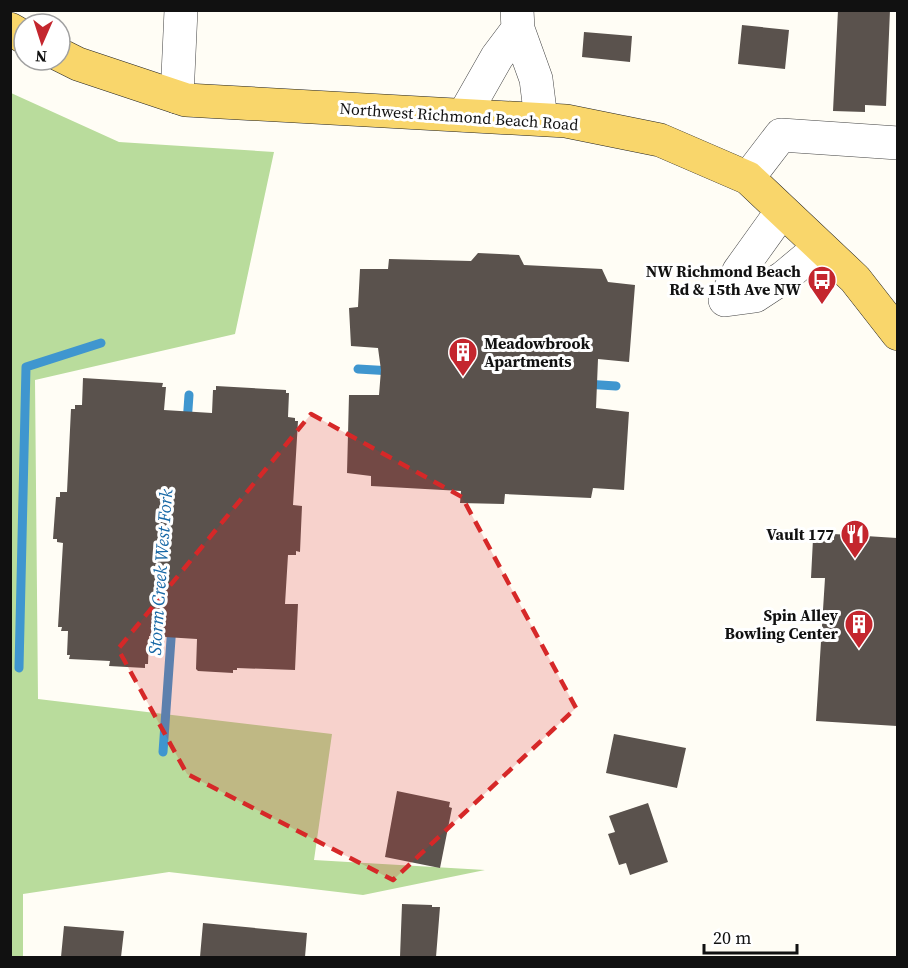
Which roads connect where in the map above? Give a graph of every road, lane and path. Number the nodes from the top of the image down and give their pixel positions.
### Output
1 (181, 10) edge
2 (518, 20) edge
3 (72, 61) edge
4 (177, 96) junction
5 (464, 115) junction
6 (541, 119) junction
7 (897, 143) edge
8 (748, 178) junction
9 (782, 211) junction
10 (820, 247) junction
11 (897, 334) edge

1 - 4 street
2 - 5 street
2 - 6 street
3 - 4 main road, Northwest Richmond Beach Road
4 - 5 main road, Northwest Richmond Beach Road
5 - 6 main road, Northwest Richmond Beach Road
6 - 8 main road, Northwest Richmond Beach Road
7 - 8 street
8 - 9 main road, Northwest Richmond Beach Road
9 - 10 main road, Northwest Richmond Beach Road
9 - 10 street
10 - 11 main road, Northwest Richmond Beach Road

